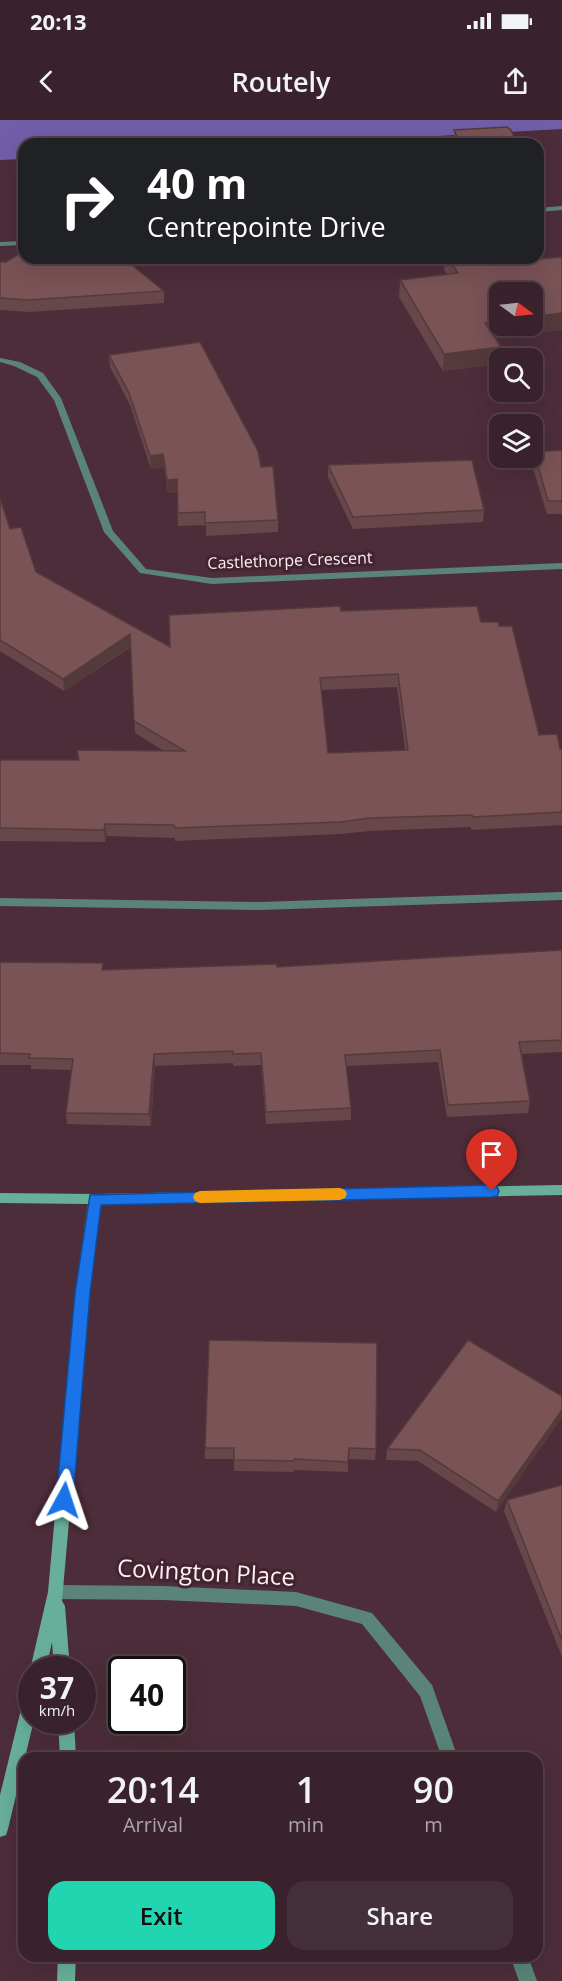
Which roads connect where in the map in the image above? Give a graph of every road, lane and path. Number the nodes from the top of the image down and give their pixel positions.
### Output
1 (562, 208) edge
2 (544, 210) edge
3 (18, 243) edge
4 (0, 244) edge
5 (0, 360) edge
6 (562, 566) edge
7 (562, 896) edge
8 (0, 902) edge
9 (562, 1190) edge
10 (0, 1198) edge
11 (95, 1199) junction
12 (56, 1592) junction
13 (41, 1656) edge
14 (61, 1656) edge
15 (23, 1734) edge
16 (67, 1734) edge
17 (19, 1752) edge
18 (68, 1752) edge
19 (448, 1752) edge
20 (18, 1755) edge
21 (0, 1829) edge
22 (67, 1962) edge
23 (521, 1962) edge
24 (66, 1981) edge
25 (528, 1981) edge

1 - 2 street
3 - 4 street
5 - 6 street, Castlethorpe Crescent
7 - 8 street
9 - 11 street
10 - 11 street
11 - 12 street
12 - 13 street
12 - 14 street
12 - 19 street, Covington Place
15 - 17 street
16 - 18 street
20 - 21 street
22 - 24 street
23 - 25 street

